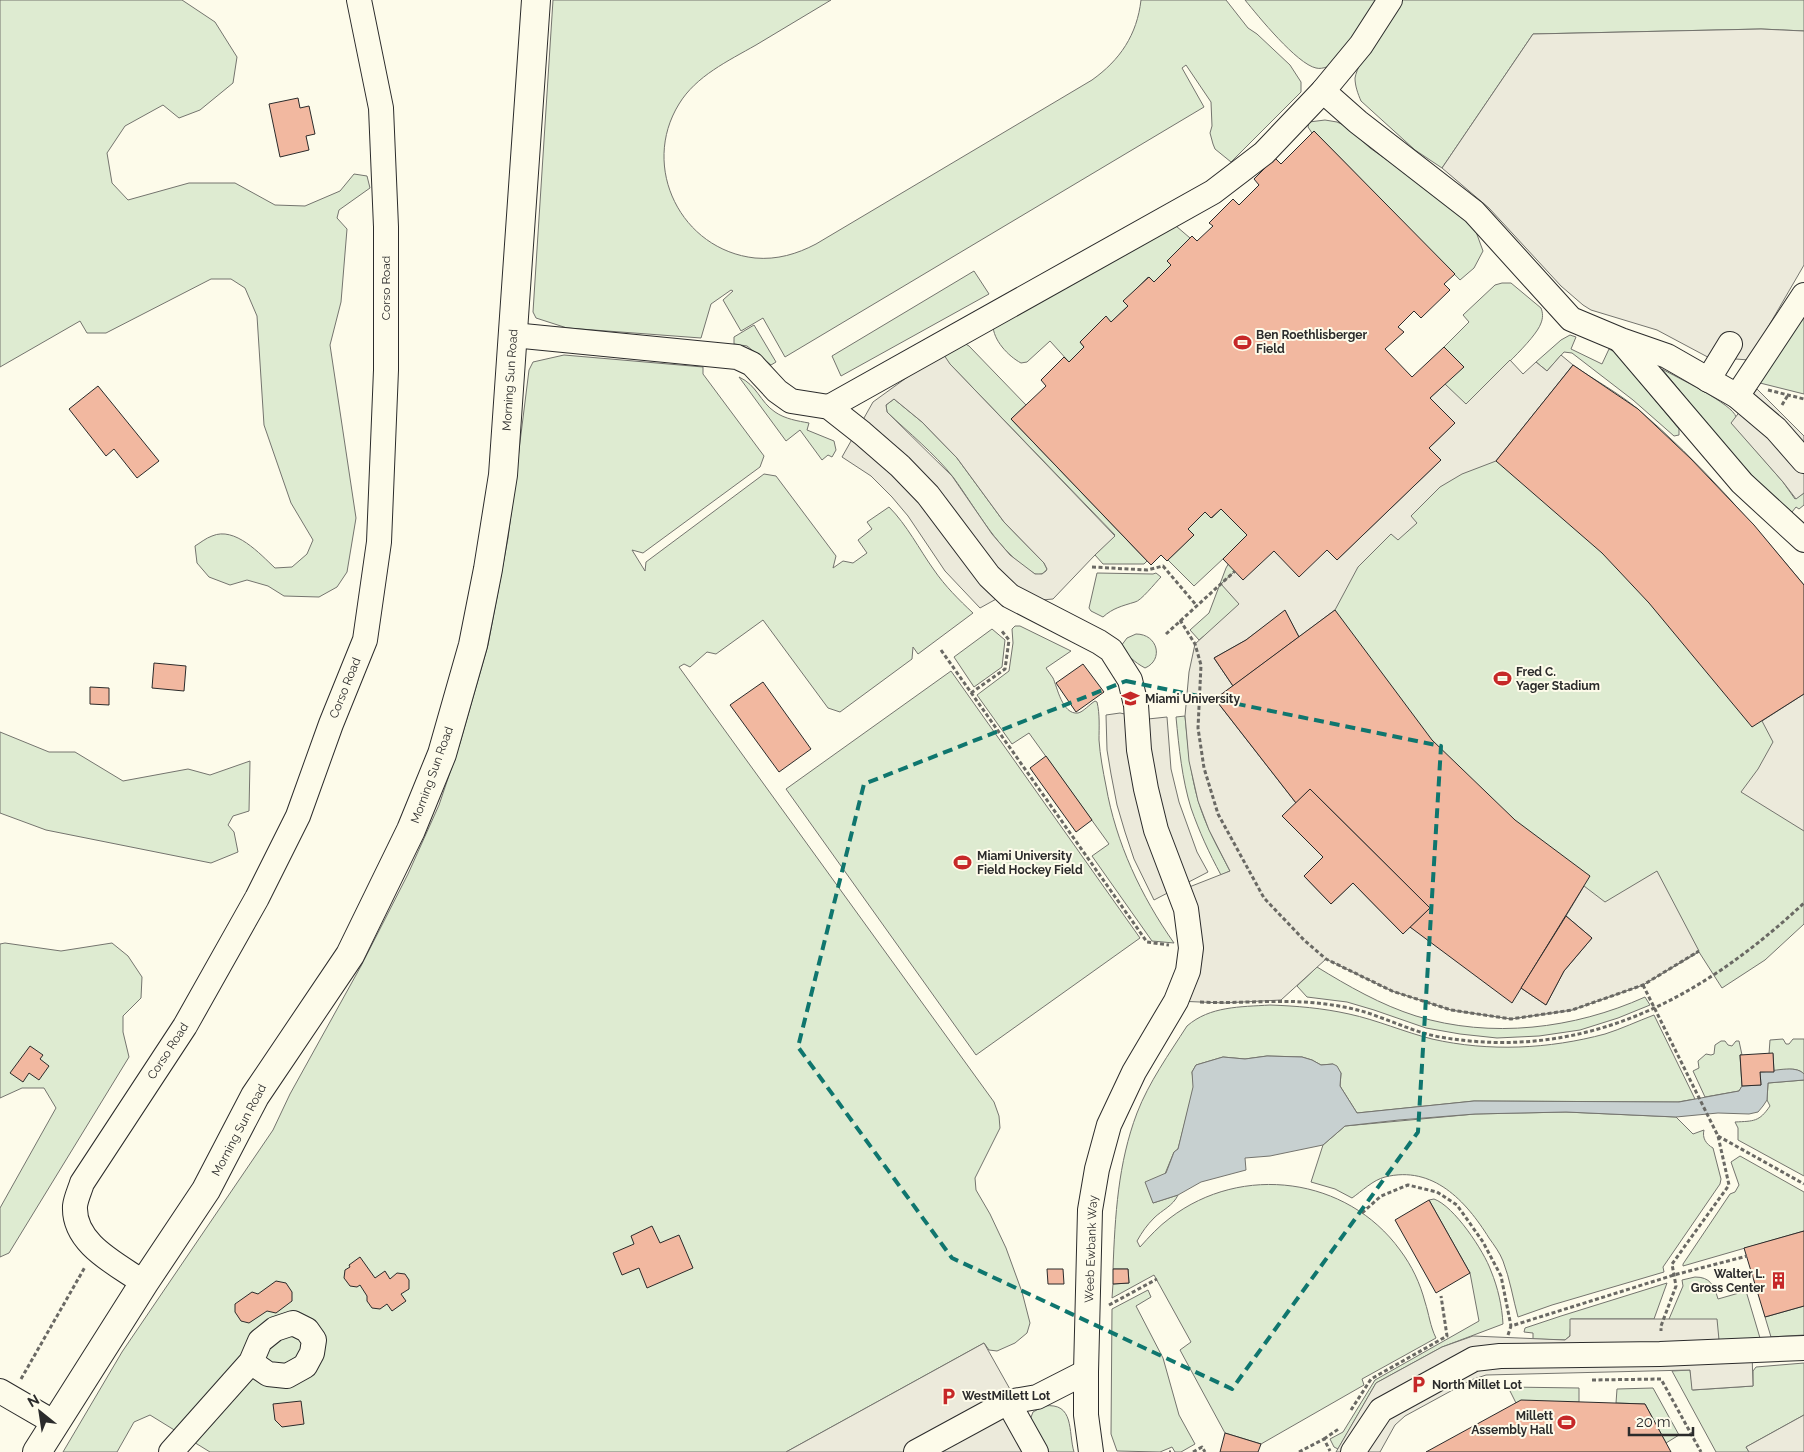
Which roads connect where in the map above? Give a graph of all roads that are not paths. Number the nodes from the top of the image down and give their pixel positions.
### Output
1 (359, 0) edge
2 (536, 0) edge
3 (1390, 0) edge
4 (1323, 91) junction
5 (1804, 296) edge
6 (513, 335) junction
7 (1620, 340) junction
8 (1730, 344) dead end
9 (1708, 380) junction
10 (1737, 396) junction
11 (829, 407) junction
12 (1804, 461) edge
13 (1804, 540) edge
14 (144, 1283) junction
15 (1804, 1348) edge
16 (251, 1362) dead end
17 (1086, 1372) junction
18 (6, 1394) edge
19 (1008, 1402) junction
20 (55, 1423) junction
21 (37, 1452) edge
22 (171, 1452) edge
23 (916, 1452) edge
24 (1036, 1452) edge
25 (1091, 1452) edge
26 (1353, 1452) edge

1 - 14 street, Corso Road
2 - 6 main road, Morning Sun Road
3 - 4 street
4 - 7 street
4 - 11 street
5 - 10 street
6 - 11 street
6 - 14 main road, Morning Sun Road
7 - 9 street
7 - 13 street
8 - 9 street
9 - 10 street
10 - 12 street
11 - 17 street, Weeb Ewbank Way
14 - 20 main road, Morning Sun Road
15 - 26 street
16 - 22 street
17 - 19 street
17 - 25 street, Weeb Ewbank Way
18 - 20 street
19 - 23 street
19 - 24 street
20 - 21 main road, Morning Sun Road

